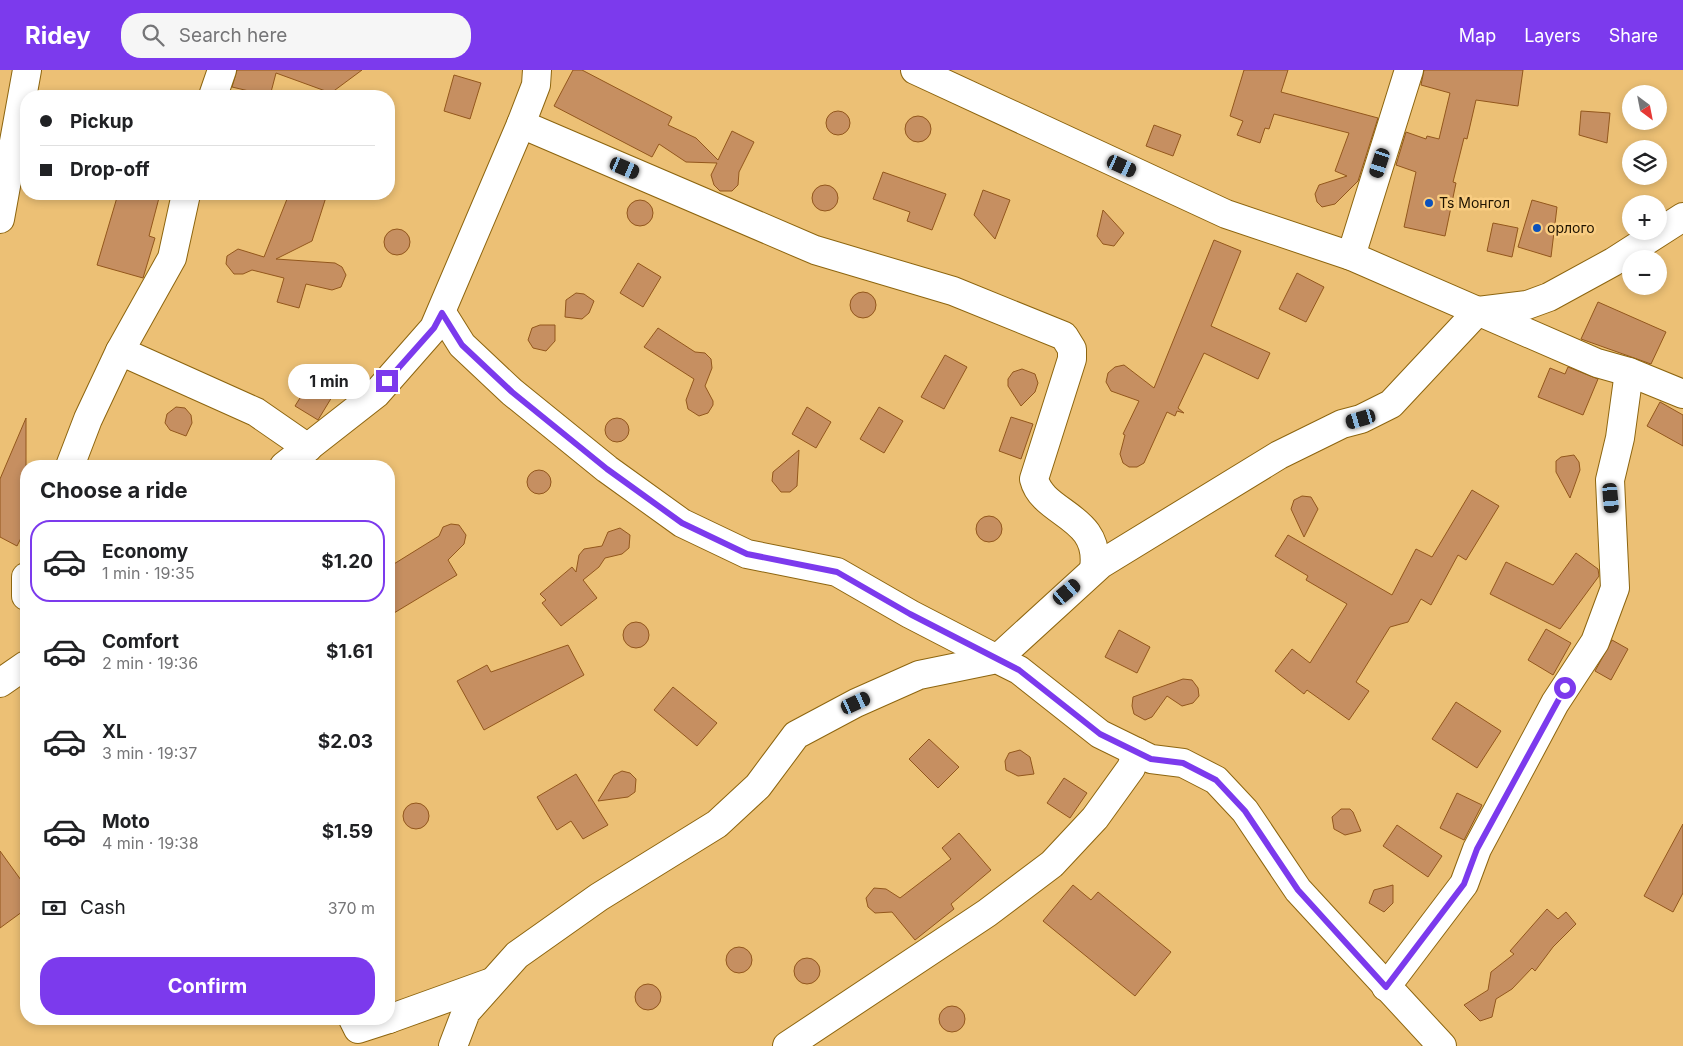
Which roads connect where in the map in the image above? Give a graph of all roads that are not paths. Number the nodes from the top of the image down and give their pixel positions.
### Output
1 (27, 70) edge
2 (222, 70) edge
3 (537, 70) edge
4 (915, 70) edge
5 (1409, 70) edge
6 (23, 90) edge
7 (215, 90) edge
8 (20, 109) edge
9 (521, 124) junction
10 (185, 200) edge
11 (1683, 217) edge
12 (0, 219) edge
13 (1350, 256) junction
14 (1478, 311) junction
15 (442, 313) junction
16 (120, 351) junction
17 (1629, 372) junction
18 (1683, 394) edge
19 (308, 448) junction
20 (72, 460) edge
21 (292, 460) edge
22 (1094, 569) junction
23 (996, 659) junction
24 (20, 669) edge
25 (0, 683) edge
26 (1137, 752) junction
27 (494, 981) junction
28 (1386, 987) junction
29 (395, 1017) edge
30 (356, 1025) edge
31 (370, 1025) edge
32 (453, 1046) edge
33 (787, 1046) edge
34 (1442, 1046) edge

1 - 6 street
2 - 7 street
3 - 9 street
4 - 13 street
5 - 13 street
8 - 12 street
9 - 15 street
9 - 22 street
10 - 16 street
11 - 14 street
13 - 14 street
14 - 17 street
14 - 22 street
15 - 19 street
15 - 23 street
16 - 19 street
16 - 20 street
17 - 18 street
17 - 28 street
19 - 21 street
22 - 23 street
23 - 26 street
23 - 27 street
24 - 25 street
26 - 28 street
26 - 33 street
27 - 29 street
27 - 32 street
28 - 34 street
30 - 31 street

